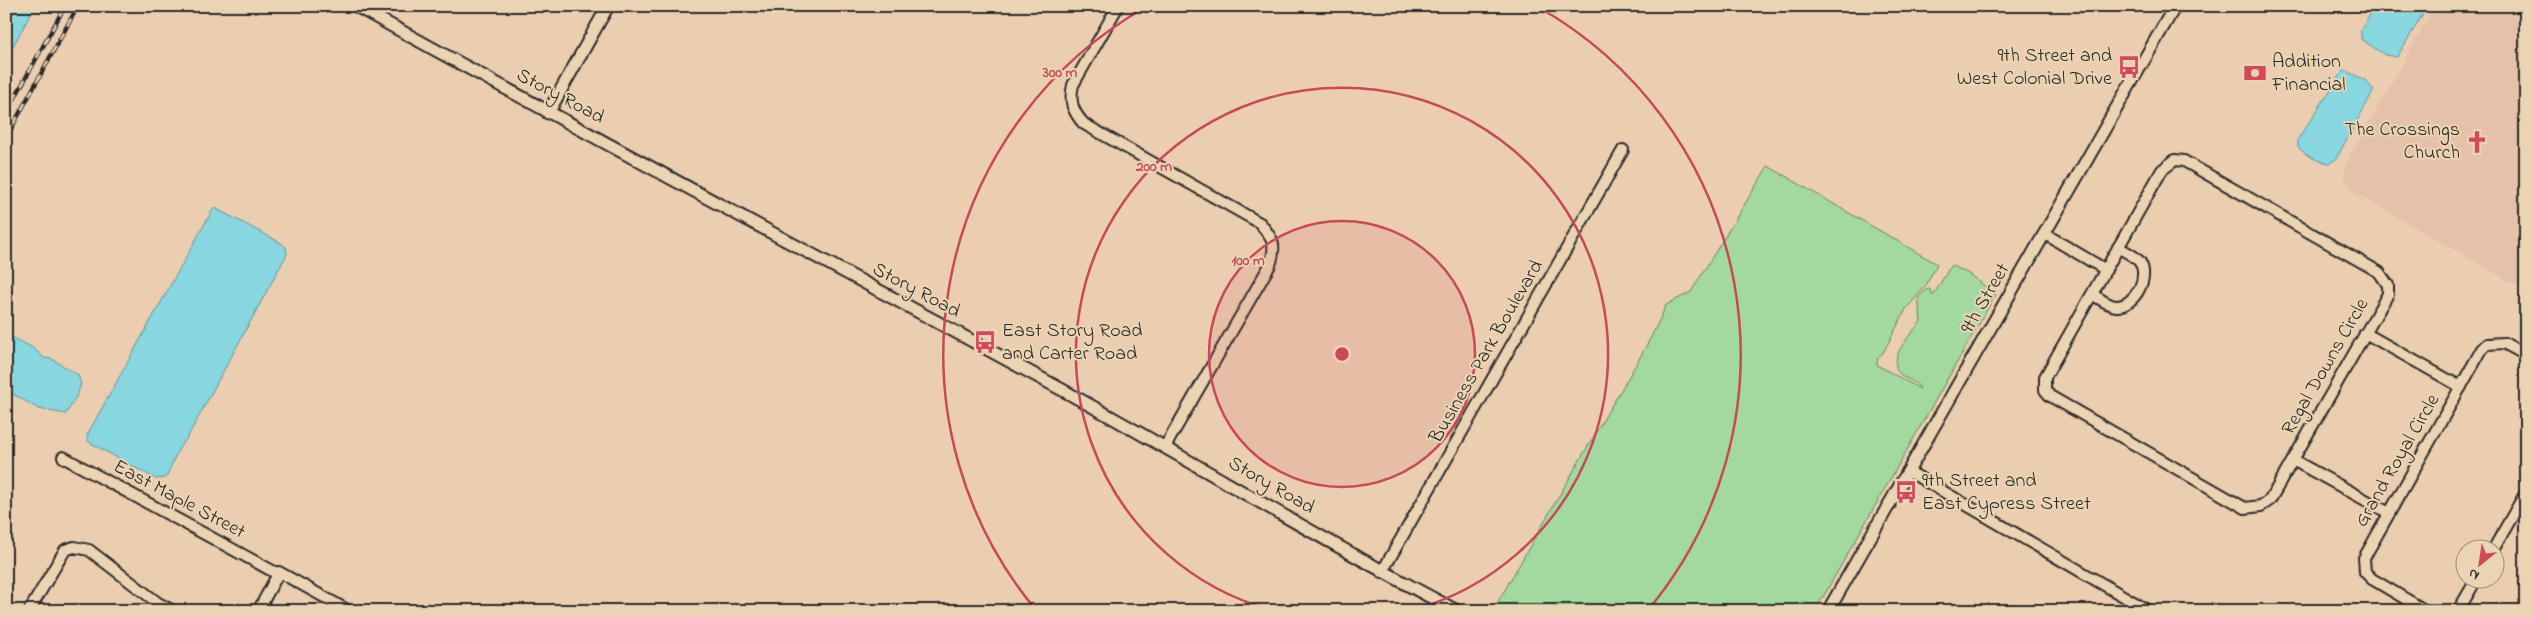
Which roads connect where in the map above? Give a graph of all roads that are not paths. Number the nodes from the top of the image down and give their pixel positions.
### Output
1 (356, 6) edge
2 (608, 6) edge
3 (1118, 6) edge
4 (2175, 6) edge
5 (548, 112) junction
6 (1622, 150) dead end
7 (2045, 234) junction
8 (2118, 247) junction
9 (2106, 270) junction
10 (2092, 294) junction
11 (2365, 334) junction
12 (2526, 355) edge
13 (2461, 387) junction
14 (1165, 447) junction
15 (63, 457) dead end
16 (2293, 460) junction
17 (1908, 471) junction
18 (2526, 492) edge
19 (2389, 513) junction
20 (2499, 540) edge
21 (1382, 572) junction
22 (279, 573) junction
23 (2470, 590) edge
24 (29, 611) edge
25 (173, 611) edge
26 (258, 611) edge
27 (349, 611) edge
28 (1457, 611) edge
29 (1828, 611) edge
30 (2149, 611) edge
31 (2426, 611) edge
32 (2458, 611) edge

1 - 5 street, Story Road
2 - 5 street
3 - 14 street
4 - 7 street, 9th Street
5 - 14 street, Story Road
6 - 21 street, Business Park Boulevard
7 - 9 street
7 - 17 street, 9th Street
8 - 9 street, Regal Downs Circle
8 - 10 street
8 - 11 street, Regal Downs Circle
9 - 10 street, Regal Downs Circle
10 - 16 street, Regal Downs Circle
11 - 13 street
11 - 16 street, Regal Downs Circle
12 - 13 street, Grand Royal Circle
13 - 19 street, Grand Royal Circle
14 - 21 street, Story Road
15 - 22 street, East Maple Street
16 - 19 street
17 - 29 street, 9th Street
17 - 30 street
18 - 20 street
19 - 31 street, Grand Royal Circle
21 - 28 street, Story Road
22 - 26 street
22 - 27 street, East Maple Street
23 - 32 street
24 - 25 street

